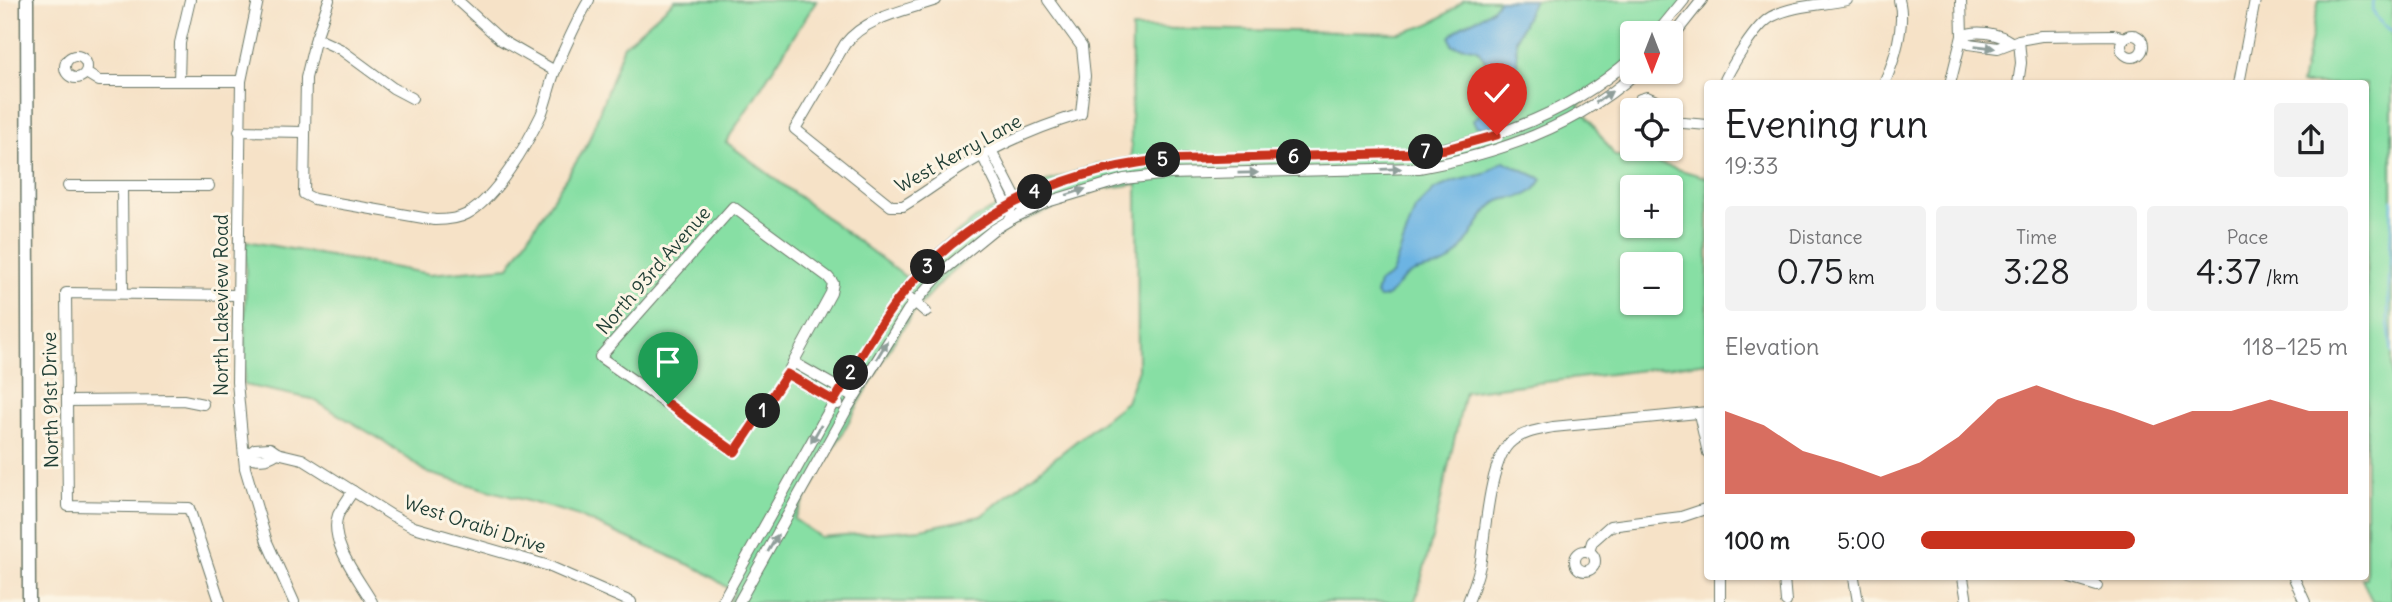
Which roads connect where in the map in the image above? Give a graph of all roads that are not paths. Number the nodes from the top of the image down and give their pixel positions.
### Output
1 (27, 0) edge
2 (190, 0) edge
3 (258, 0) edge
4 (329, 0) edge
5 (457, 0) edge
6 (589, 0) edge
7 (936, 0) edge
8 (1048, 0) edge
9 (1684, 0) edge
10 (1702, 0) edge
11 (1847, 0) edge
12 (1899, 0) edge
13 (1961, 0) edge
14 (2255, 0) edge
15 (1667, 21) edge
16 (1684, 22) edge
17 (1962, 36) junction
18 (316, 38) junction
19 (2125, 38) dead end
20 (2015, 41) junction
21 (1620, 67) edge
22 (555, 71) junction
23 (86, 73) dead end
24 (1725, 80) edge
25 (1885, 80) edge
26 (1951, 80) edge
27 (2019, 80) edge
28 (2240, 80) edge
29 (179, 81) junction
30 (241, 81) junction
31 (1622, 84) edge
32 (412, 97) dead end
33 (1683, 123) edge
34 (1704, 125) edge
35 (239, 131) junction
36 (304, 132) junction
37 (987, 153) junction
38 (1323, 157) junction
39 (1211, 159) junction
40 (1122, 164) junction
41 (1323, 171) junction
42 (1211, 173) junction
43 (1124, 179) junction
44 (68, 186) dead end
45 (122, 186) junction
46 (209, 186) dead end
47 (1017, 200) junction
48 (1007, 205) junction
49 (1024, 212) junction
50 (1013, 218) junction
51 (123, 293) junction
52 (904, 293) junction
53 (238, 295) junction
54 (915, 302) junction
55 (926, 312) dead end
56 (793, 362) junction
57 (787, 374) junction
58 (841, 390) junction
59 (854, 397) junction
60 (68, 401) junction
61 (834, 401) junction
62 (203, 404) dead end
63 (847, 409) junction
64 (1704, 413) edge
65 (244, 457) junction
66 (353, 491) junction
67 (1704, 509) edge
68 (1589, 552) dead end
69 (1720, 580) edge
70 (1784, 580) edge
71 (1854, 580) edge
72 (1963, 580) edge
73 (2077, 580) edge
74 (2295, 580) edge
75 (2097, 586) dead end
76 (29, 602) edge
77 (220, 602) edge
78 (294, 602) edge
79 (372, 602) edge
80 (631, 602) edge
81 (722, 602) edge
82 (739, 602) edge
83 (1468, 602) edge
84 (1720, 602) edge
85 (1786, 602) edge
86 (1858, 602) edge
87 (1967, 602) edge
88 (2305, 602) edge

1 - 76 main road
2 - 29 street
3 - 30 street, North Lakeview Road
4 - 18 street
5 - 22 street
6 - 22 street
7 - 37 street, West Kerry Lane
8 - 37 street, West Kerry Lane
9 - 15 street
10 - 16 street
11 - 24 street
12 - 25 street
13 - 17 street
14 - 28 street
17 - 20 street
17 - 26 street
18 - 32 street
18 - 36 street
19 - 20 street
20 - 27 street
21 - 38 street
22 - 36 street
23 - 29 street
29 - 30 street
30 - 35 street, North Lakeview Road
41 -> 31 street
33 - 34 street
35 - 36 street
35 - 53 street, North Lakeview Road
37 - 47 street
37 - 48 street
38 - 39 street
38 - 41 street
39 - 40 street
39 - 42 street
40 - 43 street
40 - 47 street
42 -> 41 street
42 - 43 street
49 -> 43 street
44 - 45 street
45 - 46 street
45 - 51 street
47 - 48 street
47 - 49 street
48 - 50 street
48 - 52 street
49 - 50 street
50 - 54 street
51 - 53 street
51 - 60 street, North 91st Drive
52 - 54 street
52 - 58 street
53 - 65 street, North Lakeview Road
54 - 55 street
59 -> 54 street
56 - 57 street
56 - 57 street, North 93rd Avenue
56 - 58 street
57 - 61 street
58 - 59 street
58 - 61 street
59 - 63 street
60 - 62 street
60 - 77 street, North 91st Drive
61 - 63 street
61 -> 81 street
82 -> 63 street
64 - 83 street
65 - 66 street, West Oraibi Drive
65 - 78 street, North Lakeview Road
66 - 79 street
66 - 80 street, West Oraibi Drive
67 - 68 street
69 - 84 street
70 - 85 street
71 - 86 street
72 - 87 street
73 - 75 street
74 - 88 street

